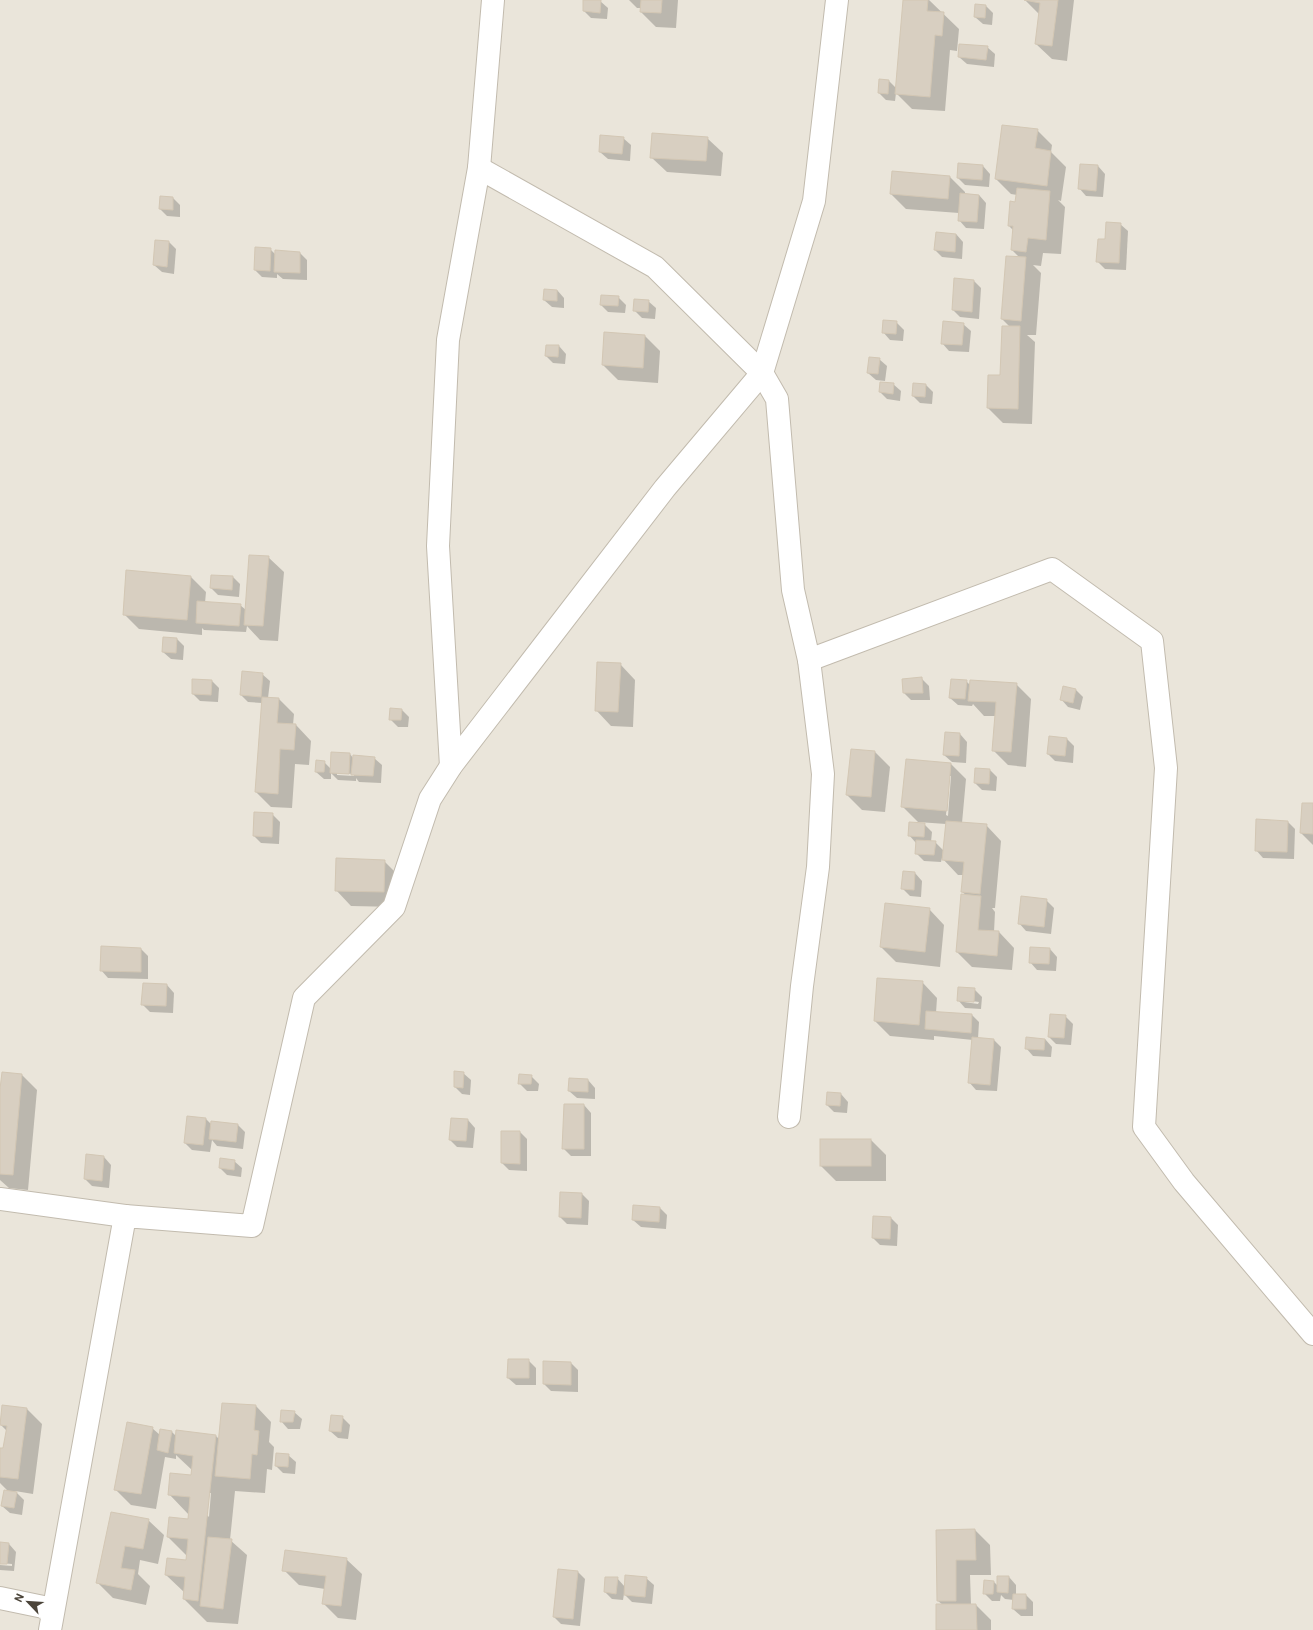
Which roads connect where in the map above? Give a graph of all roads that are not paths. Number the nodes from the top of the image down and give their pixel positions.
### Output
1 (493, 0) edge
2 (836, 0) edge
3 (479, 168) junction
4 (762, 373) junction
5 (809, 660) junction
6 (451, 766) junction
7 (789, 1117) dead end
8 (0, 1199) edge
9 (125, 1216) junction
10 (1313, 1334) edge
11 (0, 1598) edge
12 (53, 1609) junction
13 (50, 1630) edge

1 - 3 street
2 - 4 street
3 - 4 street
3 - 6 street
4 - 5 street
4 - 6 street
5 - 7 street
5 - 10 street
6 - 9 street
8 - 9 street
9 - 12 street
11 - 12 street
12 - 13 street

